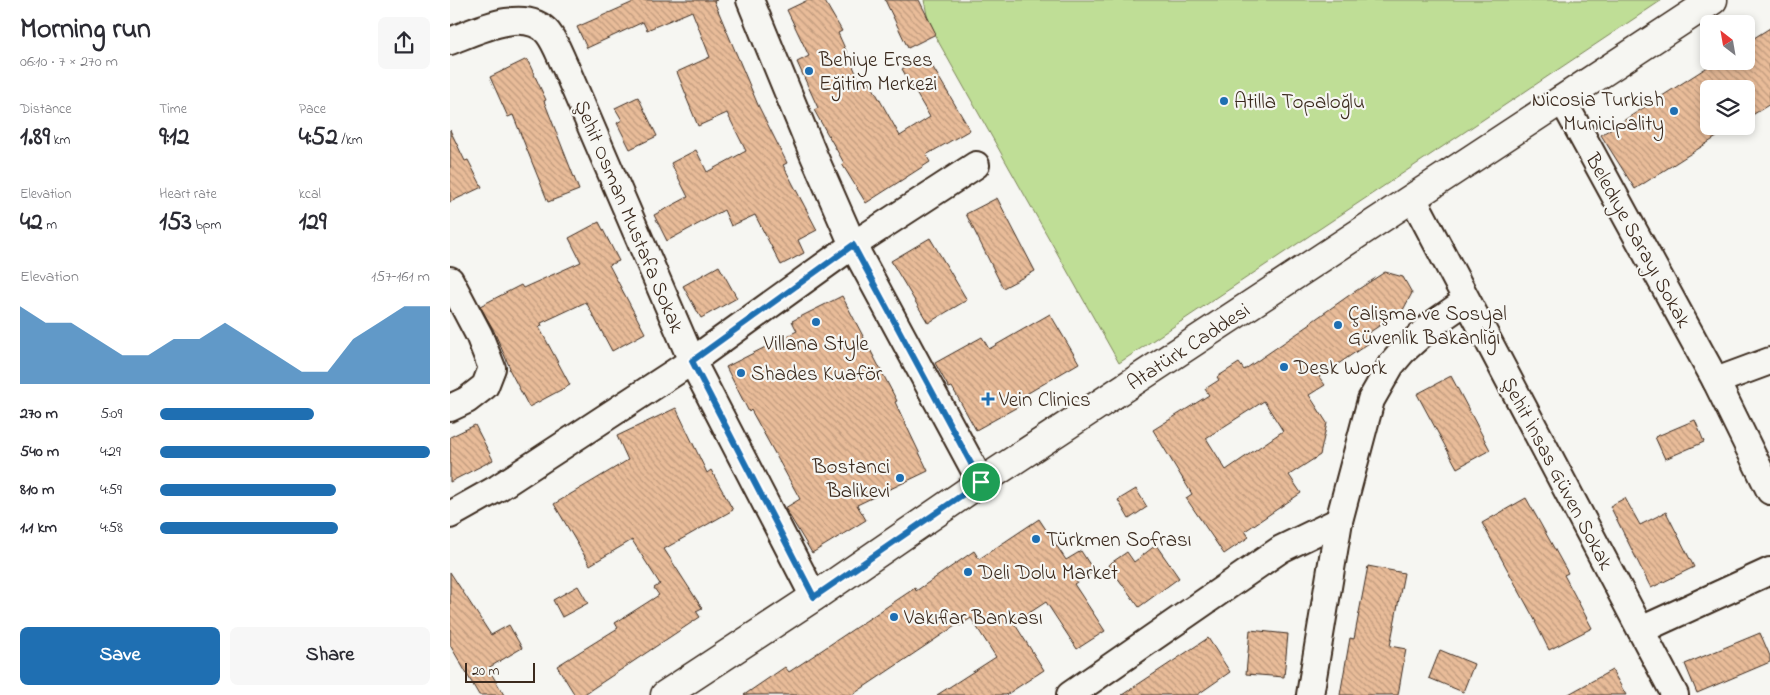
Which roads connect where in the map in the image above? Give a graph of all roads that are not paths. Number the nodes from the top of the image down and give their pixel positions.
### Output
1 (750, 0) edge
2 (1713, 0) edge
3 (450, 41) edge
4 (1562, 99) junction
5 (976, 165) dead end
6 (1413, 198) junction
7 (853, 245) junction
8 (450, 280) edge
9 (1466, 301) junction
10 (692, 361) junction
11 (1770, 361) edge
12 (1716, 381) junction
13 (450, 408) edge
14 (981, 482) junction
15 (1770, 491) edge
16 (450, 515) edge
17 (1339, 521) junction
18 (1770, 571) edge
19 (814, 597) junction
20 (1641, 630) junction
21 (665, 695) edge
22 (1070, 695) edge
23 (1310, 695) edge
24 (1675, 695) edge

1 - 7 street
2 - 4 main road, Atatürk Caddesi
3 - 10 street, Şehit Osman Mustafa Sokak
4 - 6 main road, Atatürk Caddesi
4 - 12 street, Beledıye Sarayı Sokak
5 - 7 street
6 - 9 street, Şehit İnsas Güven Sokak
6 - 14 main road, Atatürk Caddesi
7 - 10 street
7 - 14 street
8 - 13 street
9 - 17 street
9 - 20 street, Şehit İnsas Güven Sokak
10 - 16 street
10 - 19 street, Şehit Osman Mustafa Sokak
11 - 12 street
12 - 15 street, Beledıye Sarayı Sokak
14 - 19 main road, Atatürk Caddesi
17 - 22 street
17 - 23 street
18 - 20 street
19 - 21 main road, Atatürk Caddesi
20 - 24 street, Şehit İnsas Güven Sokak

